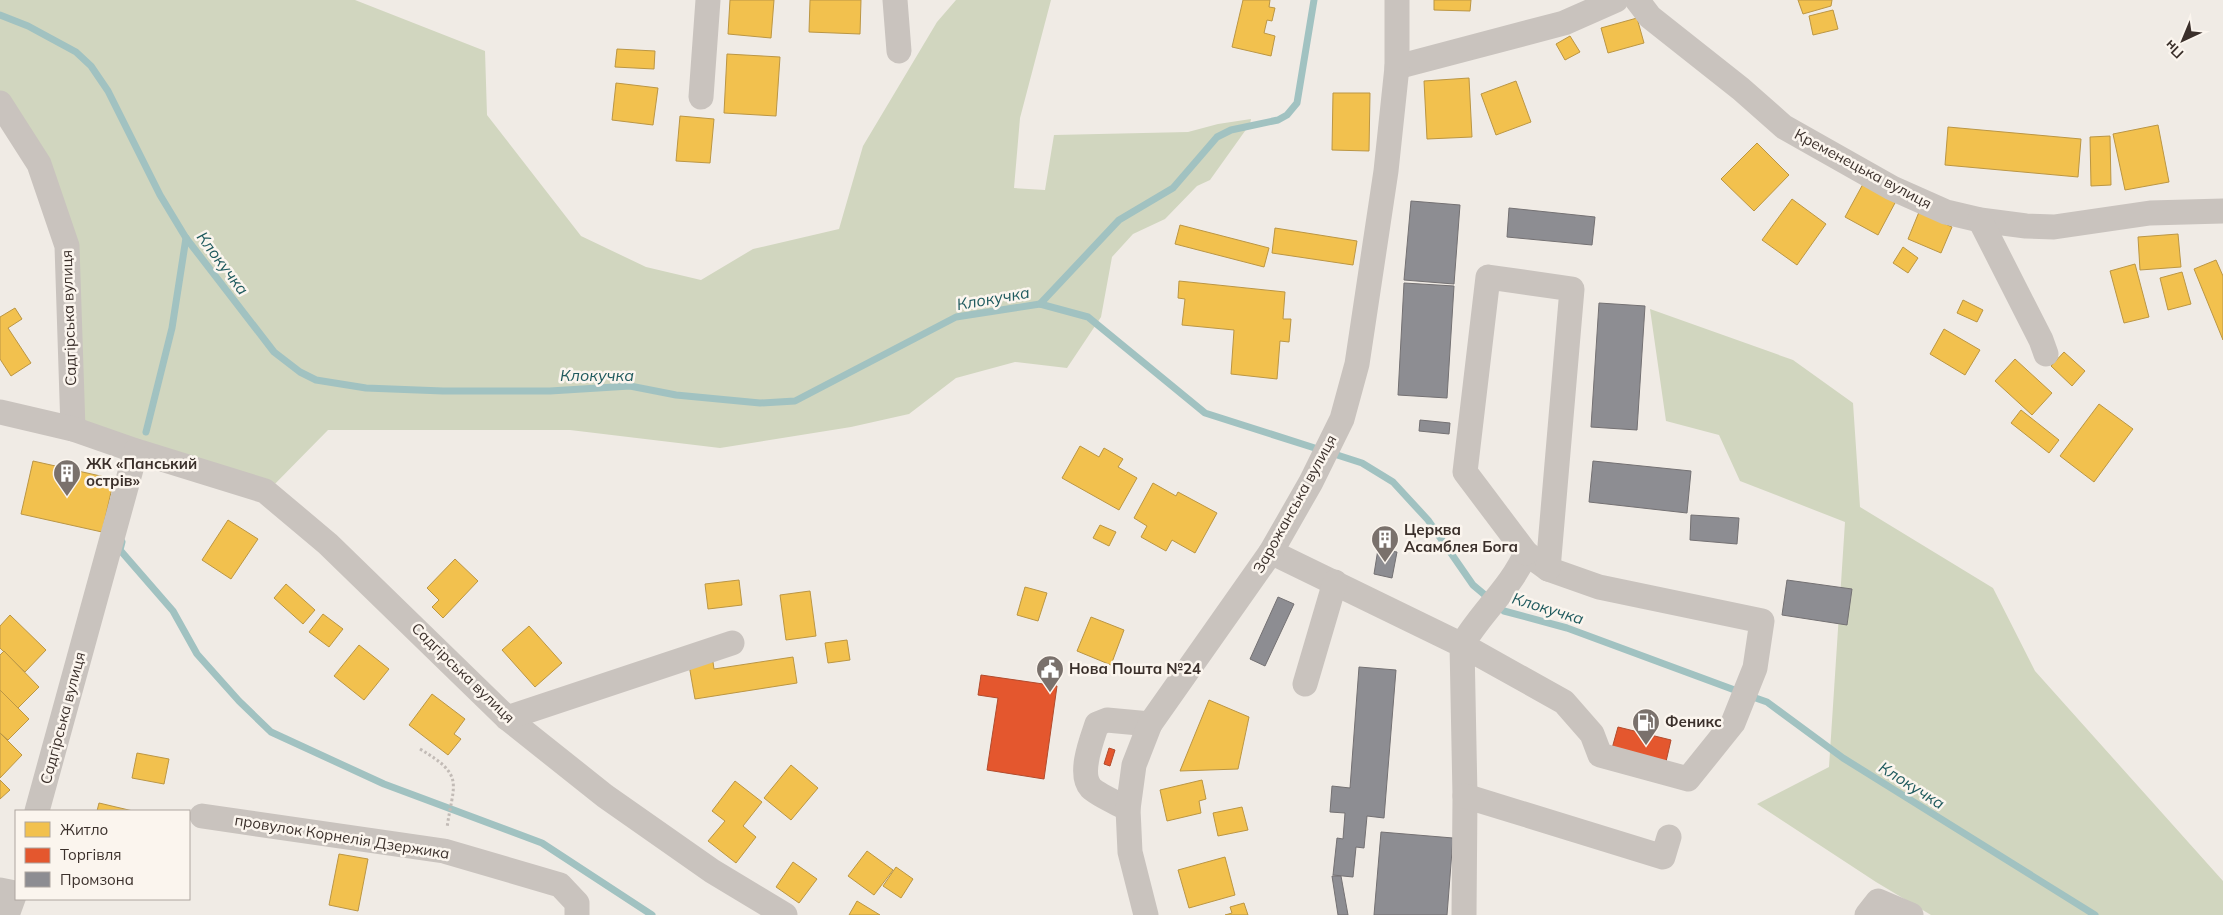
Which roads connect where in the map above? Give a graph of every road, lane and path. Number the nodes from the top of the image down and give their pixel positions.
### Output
1 (708, 0) edge
2 (895, 0) edge
3 (1397, 0) edge
4 (1616, 0) edge
5 (1637, 0) edge
6 (899, 51) dead end
7 (1397, 67) junction
8 (701, 97) dead end
9 (0, 103) edge
10 (2223, 211) edge
11 (1980, 220) junction
12 (2046, 354) dead end
13 (0, 412) edge
14 (73, 429) junction
15 (136, 451) junction
16 (1270, 552) junction
17 (1522, 563) junction
18 (1548, 569) junction
19 (1335, 582) junction
20 (1466, 638) junction
21 (732, 643) dead end
22 (1305, 684) dead end
23 (507, 718) junction
24 (1150, 724) junction
25 (420, 749) dead end
26 (1465, 796) junction
27 (1128, 809) junction
28 (37, 810) edge
29 (202, 816) dead end
30 (449, 816) dead end
31 (1668, 837) dead end
32 (1873, 908) edge
33 (577, 915) edge
34 (785, 915) edge
35 (1146, 915) edge
36 (1464, 915) edge
37 (1911, 915) edge

1 - 8 street
2 - 6 street
3 - 7 street, Зарожанська вулиця
4 - 7 street
5 - 11 street, Кременецька вулиця
7 - 16 street, Зарожанська вулиця
9 - 14 street, Садгірська вулиця
10 - 11 street, Кременецька вулиця
11 - 12 street
13 - 14 street, Садгірська вулиця
14 - 15 street, Садгірська вулиця
15 - 23 street, Садгірська вулиця
15 - 28 street, Садгірська вулиця
16 - 19 street
16 - 24 street, Зарожанська вулиця
17 - 18 street
17 - 18 street
17 - 20 street
18 - 20 street
19 - 20 street
19 - 22 street
20 - 26 street
21 - 23 street
23 - 34 street, Садгірська вулиця
24 - 27 street, Зарожанська вулиця
24 - 27 street
25 - 30 path
26 - 31 street
26 - 36 street
27 - 35 street, Зарожанська вулиця
29 - 33 street, провулок Корнелія Дзержика
32 - 37 street

